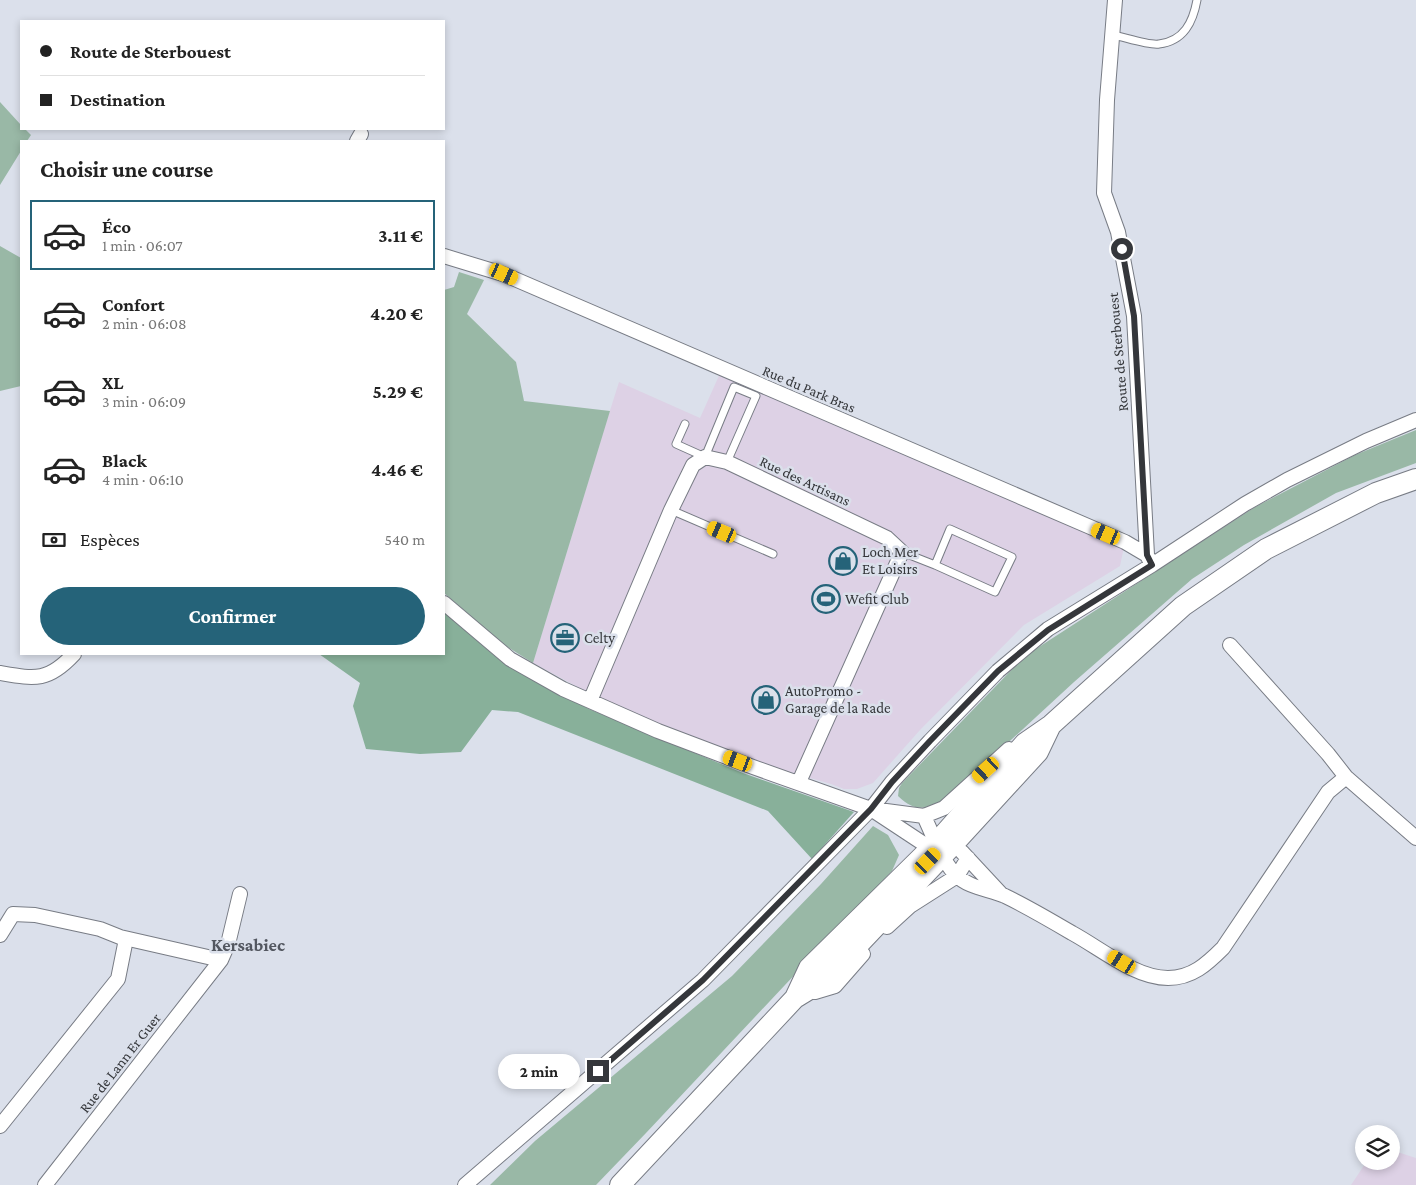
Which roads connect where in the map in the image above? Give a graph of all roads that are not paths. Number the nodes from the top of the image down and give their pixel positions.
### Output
1 (1115, 0) edge
2 (1197, 0) edge
3 (1113, 35) junction
4 (445, 256) edge
5 (1416, 420) edge
6 (685, 424) dead end
7 (705, 457) junction
8 (727, 462) junction
9 (1416, 479) edge
10 (671, 510) junction
11 (902, 552) junction
12 (773, 554) dead end
13 (1150, 560) junction
14 (935, 564) junction
15 (445, 604) edge
16 (1230, 645) dead end
17 (73, 655) edge
18 (0, 673) edge
19 (590, 701) junction
20 (1051, 725) junction
21 (1346, 777) junction
22 (798, 782) junction
23 (871, 809) junction
24 (924, 816) junction
25 (1416, 838) edge
26 (942, 849) junction
27 (968, 858) junction
28 (957, 876) junction
29 (240, 894) dead end
30 (1003, 895) junction
31 (0, 935) edge
32 (126, 939) junction
33 (221, 960) junction
34 (795, 998) junction
35 (0, 1126) edge
36 (44, 1185) edge
37 (465, 1185) edge
38 (620, 1185) edge

1 - 3 street, Route de Sterbouest
2 - 3 lane
3 - 13 street, Route de Sterbouest
4 - 13 street, Rue du Park Bras
5 - 13 street
6 - 7 lane
7 - 8 street, Rue des Artisans
7 - 8 lane
7 - 10 street
8 - 11 street, Rue des Artisans
9 - 20 main road
10 - 12 lane
10 - 19 street
11 - 14 lane
11 - 22 street
13 - 23 street
14 - 14 lane
15 - 19 street
16 - 21 street
17 - 18 street
19 - 22 street
20 - 24 street
20 - 26 main road
21 - 25 street
21 - 30 street
22 - 23 street
23 - 24 street
23 - 26 street
23 - 37 street
24 - 26 street
26 - 27 street
26 - 28 street
26 - 34 main road
27 - 28 street
27 - 30 street
28 - 30 street
28 - 34 street
29 - 33 street, Rue de Lann Er Guer
31 - 32 street
32 - 33 street
32 - 35 street
33 - 36 street, Rue de Lann Er Guer
34 - 38 main road

